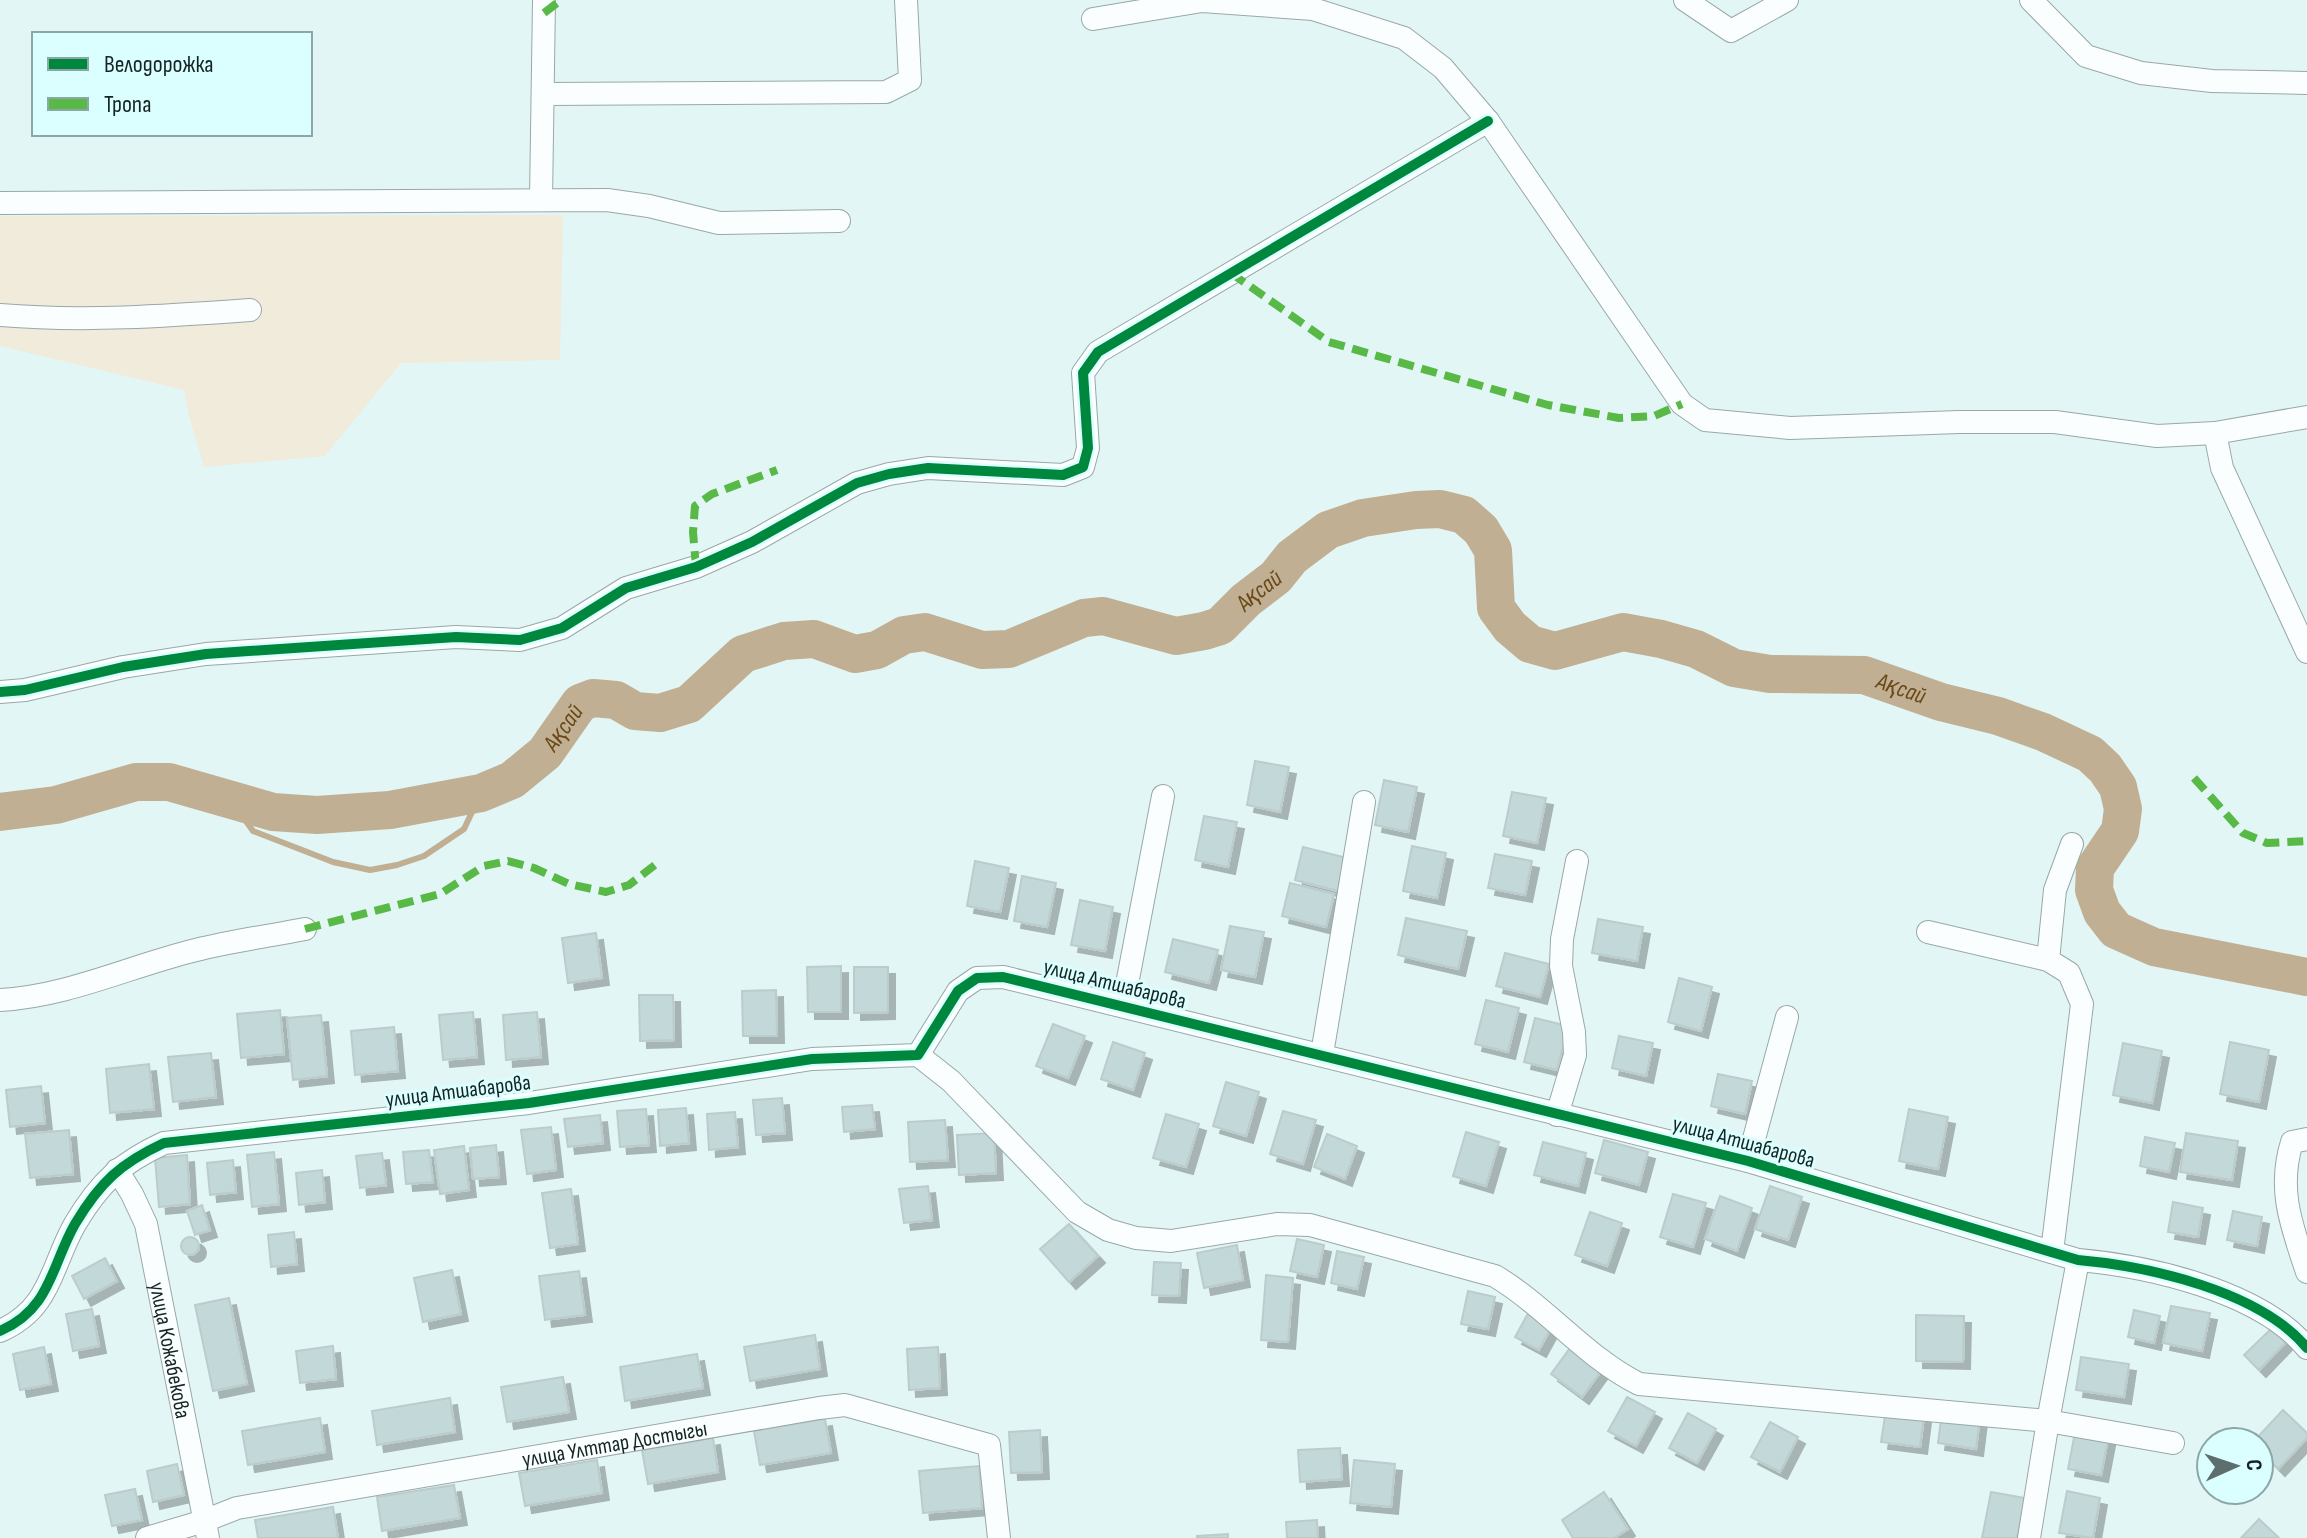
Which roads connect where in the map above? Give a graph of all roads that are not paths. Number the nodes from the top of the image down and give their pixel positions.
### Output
1 (544, 0) edge
2 (906, 0) edge
3 (1202, 0) edge
4 (1685, 0) edge
5 (1787, 0) edge
6 (2031, 0) edge
7 (1093, 19) dead end
8 (2307, 83) edge
9 (543, 94) junction
10 (1488, 121) junction
11 (541, 200) junction
12 (0, 203) edge
13 (839, 221) dead end
14 (250, 310) dead end
15 (0, 315) edge
16 (2307, 417) edge
17 (2215, 433) junction
18 (2307, 652) edge
19 (0, 692) edge
20 (1163, 796) dead end
21 (1364, 802) dead end
22 (2072, 844) dead end
23 (1577, 861) dead end
24 (305, 929) dead end
25 (1928, 932) dead end
26 (2048, 960) junction
27 (0, 1000) edge
28 (1123, 1005) junction
29 (1787, 1017) dead end
30 (1322, 1054) junction
31 (918, 1055) junction
32 (1557, 1115) junction
33 (2307, 1139) edge
34 (1748, 1161) junction
35 (117, 1170) junction
36 (2052, 1252) junction
37 (2078, 1260) junction
38 (2307, 1272) edge
39 (0, 1331) edge
40 (2303, 1335) edge
41 (2048, 1421) junction
42 (2173, 1443) dead end
43 (206, 1529) edge
44 (147, 1538) edge
45 (999, 1538) edge
46 (2029, 1538) edge

1 - 9 street
2 - 9 street
3 - 7 street
3 - 10 street
4 - 5 street
6 - 8 street
9 - 11 street
10 - 17 street
10 - 19 street
11 - 12 street
11 - 13 street
14 - 15 street
16 - 17 street
17 - 18 street
20 - 28 street
21 - 30 street
22 - 26 street
23 - 32 street
24 - 27 street
25 - 26 street
26 - 36 street
28 - 30 street, улица Атшабарова
28 - 31 street, улица Атшабарова
29 - 34 street
30 - 32 street, улица Атшабарова
31 - 35 street, улица Атшабарова
31 - 41 street
32 - 34 street, улица Атшабарова
33 - 38 street
34 - 36 street, улица Атшабарова
35 - 39 street, улица Атшабарова
35 - 43 street, улица Кожабекова
36 - 37 street, улица Атшабарова
37 - 40 street, улица Атшабарова
37 - 41 street
41 - 42 street
41 - 46 street
43 - 44 street, улица Улттар Достыгы
43 - 45 street, улица Улттар Достыгы

